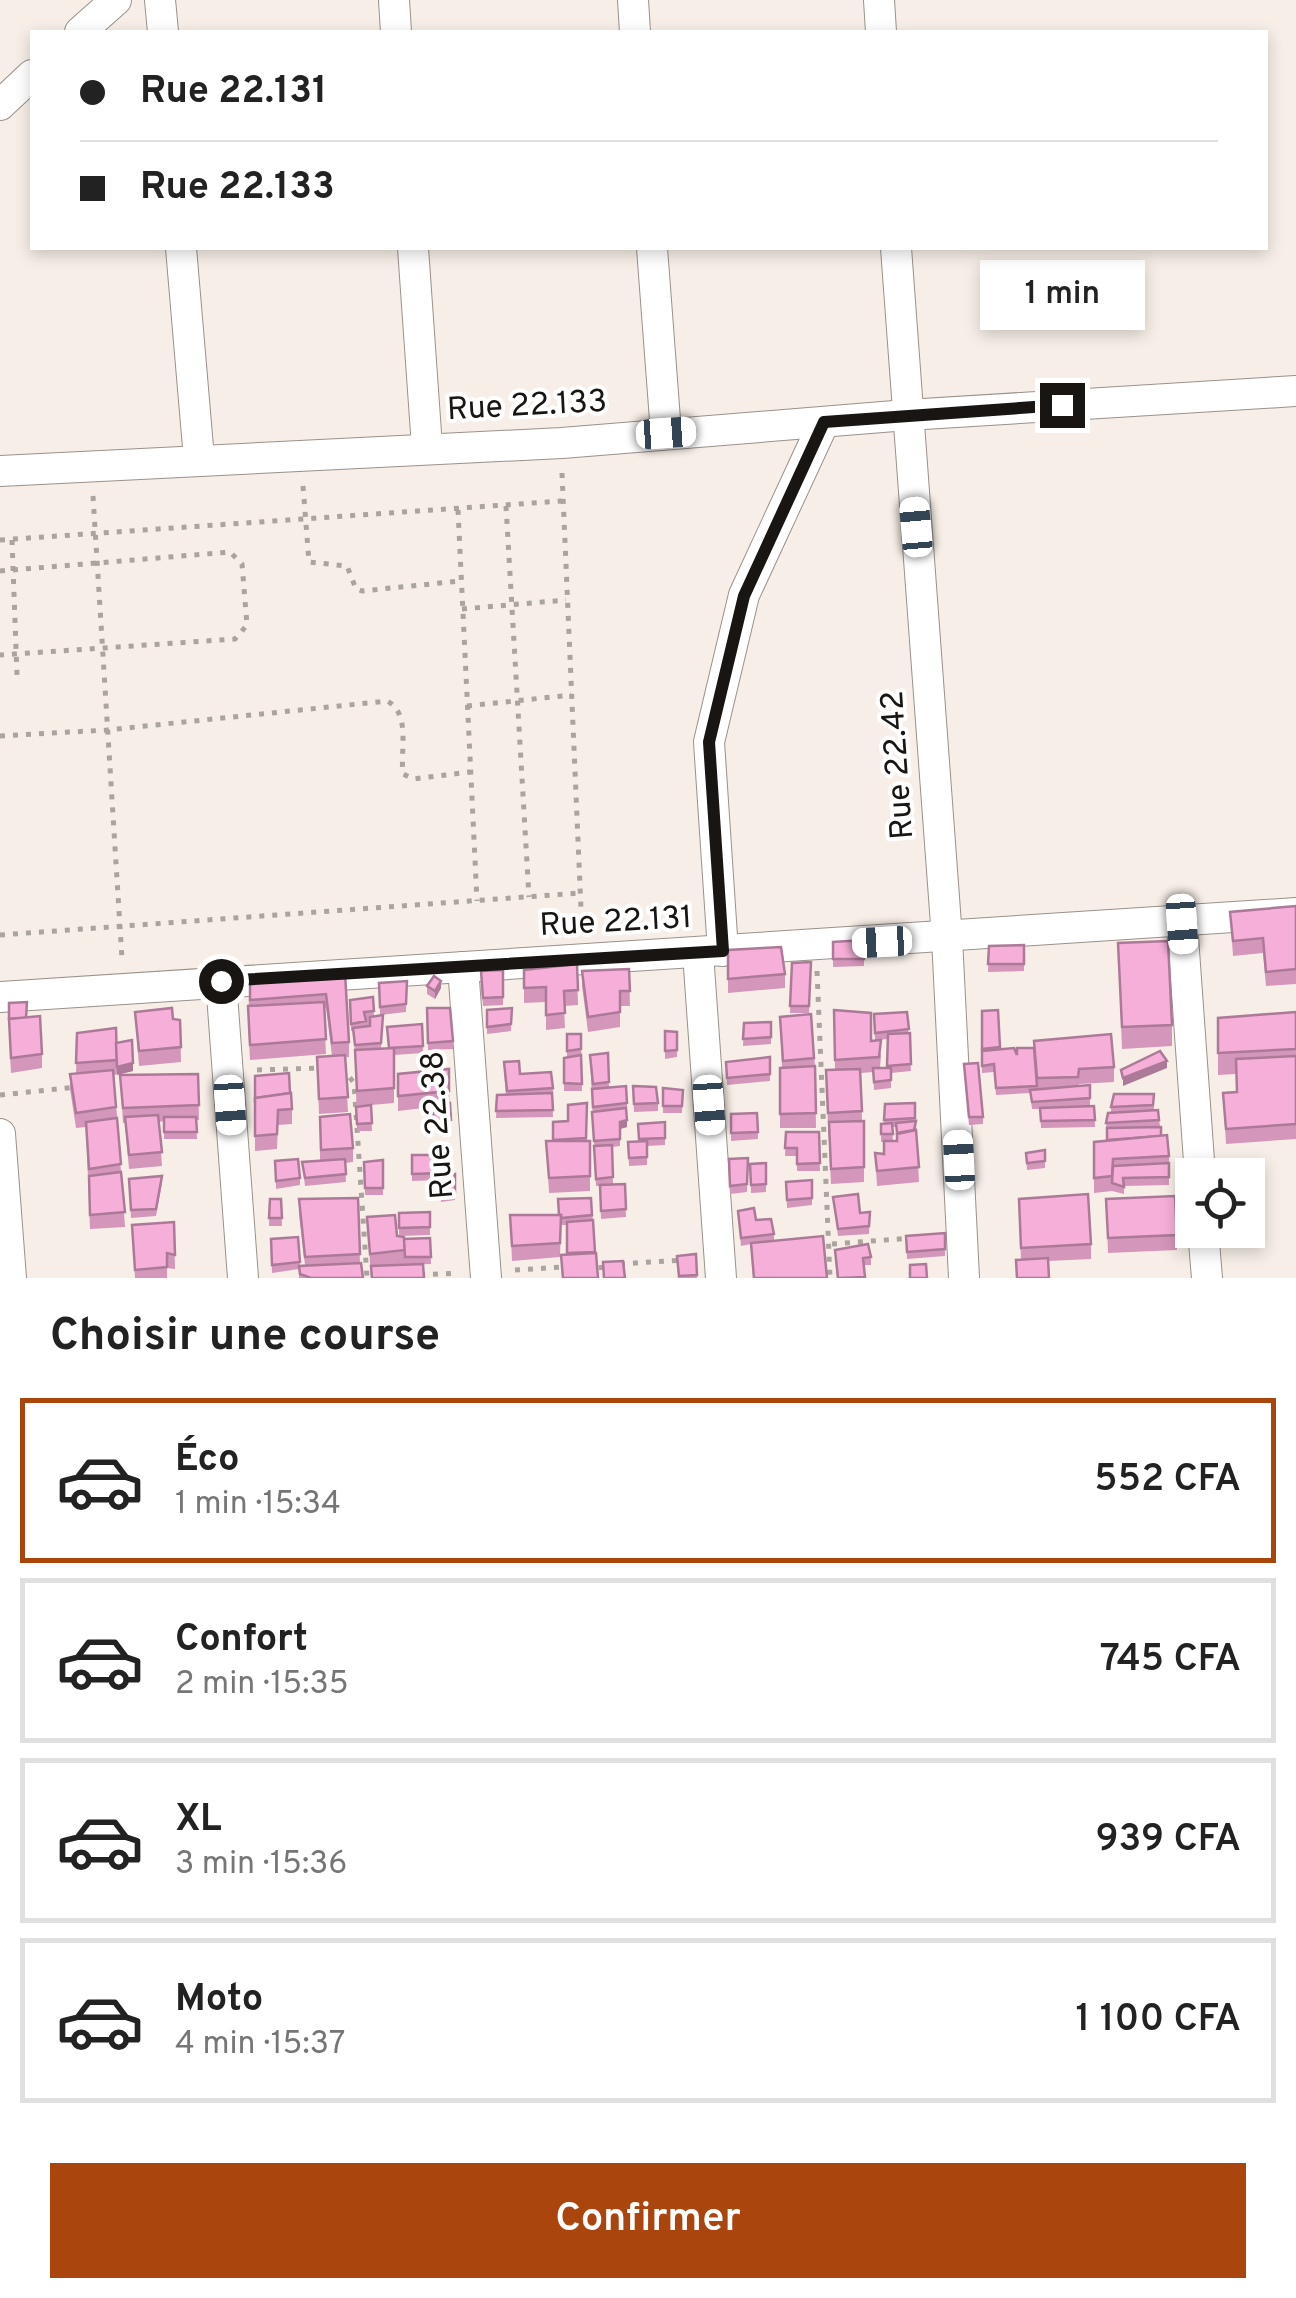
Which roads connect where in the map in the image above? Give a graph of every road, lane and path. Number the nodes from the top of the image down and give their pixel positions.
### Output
1 (116, 0) edge
2 (160, 0) edge
3 (394, 0) edge
4 (633, 0) edge
5 (879, 0) edge
6 (82, 30) edge
7 (163, 30) edge
8 (396, 30) edge
9 (636, 30) edge
10 (882, 30) edge
11 (30, 78) edge
12 (0, 105) edge
13 (181, 250) edge
14 (412, 250) edge
15 (652, 250) edge
16 (896, 250) edge
17 (1296, 391) edge
18 (907, 415) junction
19 (824, 422) junction
20 (666, 433) junction
21 (562, 443) junction
22 (428, 447) junction
23 (302, 456) junction
24 (199, 459) junction
25 (91, 464) junction
26 (0, 471) edge
27 (562, 501) junction
28 (506, 505) junction
29 (458, 508) junction
30 (304, 519) junction
31 (95, 534) junction
32 (0, 540) edge
33 (12, 540) junction
34 (97, 565) junction
35 (13, 570) junction
36 (0, 572) edge
37 (460, 581) junction
38 (566, 600) junction
39 (512, 605) junction
40 (462, 610) junction
41 (102, 649) junction
42 (0, 655) edge
43 (16, 656) junction
44 (16, 675) dead end
45 (571, 696) junction
46 (517, 701) junction
47 (466, 706) junction
48 (108, 730) junction
49 (0, 736) edge
50 (470, 772) junction
51 (580, 894) junction
52 (529, 898) junction
53 (476, 901) junction
54 (1296, 913) edge
55 (1182, 924) junction
56 (120, 928) junction
57 (0, 935) edge
58 (947, 938) junction
59 (816, 946) junction
60 (710, 952) junction
61 (584, 960) junction
62 (463, 967) junction
63 (221, 981) junction
64 (123, 987) junction
65 (0, 996) edge
66 (228, 1070) junction
67 (95, 1084) edge
68 (0, 1095) edge
69 (0, 1134) edge
70 (1199, 1158) edge
71 (963, 1234) junction
72 (827, 1244) junction
73 (808, 1247) edge
74 (1205, 1248) edge
75 (578, 1266) edge
76 (720, 1268) edge
77 (486, 1275) edge
78 (406, 1276) edge
79 (387, 1277) edge
80 (11, 1278) edge
81 (243, 1278) edge
82 (367, 1278) edge
83 (602, 1278) edge
84 (830, 1278) edge
85 (964, 1278) edge
86 (1207, 1278) edge

1 - 6 street
2 - 7 street
3 - 8 street
4 - 9 street
5 - 10 street
11 - 12 street
13 - 24 street
14 - 22 street
15 - 20 street
16 - 18 street, Rue 22.42
17 - 18 street, Rue 22.133
18 - 19 street, Rue 22.133
18 - 58 street, Rue 22.42
19 - 20 street, Rue 22.133
19 - 60 street
20 - 21 street, Rue 22.133
21 - 22 street, Rue 22.133
21 - 27 path
22 - 23 street, Rue 22.133
23 - 24 street, Rue 22.133
23 - 30 path
24 - 25 street, Rue 22.133
25 - 26 street, Rue 22.133
25 - 31 path
27 - 28 path
27 - 38 path
28 - 29 path
28 - 39 path
29 - 30 path
29 - 37 path
30 - 31 path
30 - 37 path
31 - 33 path
31 - 34 path
32 - 33 path
33 - 35 path
34 - 35 path
34 - 41 path
34 - 41 path
35 - 36 path
35 - 43 path
37 - 40 path
38 - 39 path
38 - 45 path
39 - 40 path
39 - 46 path
40 - 47 path
41 - 43 path
41 - 48 path
42 - 43 path
43 - 44 path
45 - 46 path
45 - 51 path
46 - 47 path
46 - 52 path
47 - 50 path
48 - 49 path
48 - 50 path
48 - 56 path
50 - 53 path
51 - 52 path
51 - 61 path
52 - 53 path
53 - 56 path
54 - 55 street, Rue 22.131
55 - 58 street, Rue 22.131
55 - 70 street
56 - 57 path
56 - 64 path
58 - 59 street, Rue 22.131
58 - 71 street, Rue 22.42
59 - 60 street, Rue 22.131
59 - 72 path
60 - 61 street, Rue 22.131
60 - 76 street
61 - 62 street, Rue 22.131
62 - 63 street, Rue 22.131
62 - 77 street, Rue 22.38
63 - 64 street, Rue 22.131
63 - 66 street
64 - 65 street, Rue 22.131
66 - 81 street
66 - 82 path
67 - 68 path
69 - 80 street
71 - 72 path
71 - 85 street, Rue 22.42
72 - 73 path
72 - 84 path
74 - 86 street
75 - 77 path
76 - 83 path
77 - 78 path
79 - 82 path

